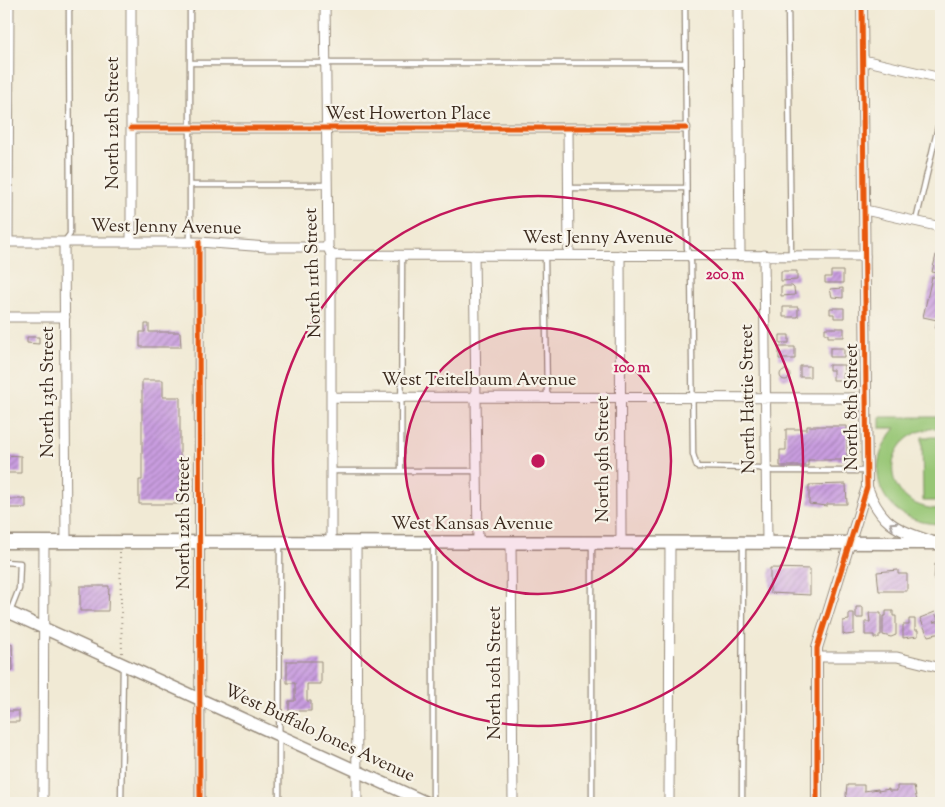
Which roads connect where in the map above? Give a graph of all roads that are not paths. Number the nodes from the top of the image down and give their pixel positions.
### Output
1 (9, 4) edge
2 (73, 4) edge
3 (131, 4) edge
4 (193, 4) edge
5 (325, 4) edge
6 (685, 4) edge
7 (738, 4) edge
8 (788, 4) edge
9 (862, 4) edge
10 (863, 60) junction
11 (190, 62) junction
12 (326, 62) junction
13 (685, 63) junction
14 (941, 78) edge
15 (941, 114) edge
16 (131, 128) junction
17 (190, 128) junction
18 (327, 128) junction
19 (568, 128) junction
20 (686, 128) junction
21 (190, 185) junction
22 (328, 185) junction
23 (568, 188) junction
24 (686, 188) junction
25 (865, 210) junction
26 (916, 221) junction
27 (941, 227) edge
28 (6, 242) edge
29 (64, 242) junction
30 (131, 242) junction
31 (194, 242) junction
32 (330, 251) junction
33 (402, 255) junction
34 (474, 255) junction
35 (545, 255) junction
36 (569, 255) junction
37 (620, 255) junction
38 (689, 255) junction
39 (740, 255) junction
40 (764, 255) junction
41 (791, 256) junction
42 (864, 256) junction
43 (4, 317) edge
44 (65, 317) junction
45 (332, 397) junction
46 (401, 397) junction
47 (475, 397) junction
48 (547, 397) junction
49 (620, 397) junction
50 (693, 398) junction
51 (765, 398) junction
52 (866, 398) junction
53 (766, 470) junction
54 (332, 471) junction
55 (401, 471) junction
56 (476, 471) junction
57 (867, 471) junction
58 (867, 487) junction
59 (4, 542) edge
60 (44, 542) junction
61 (66, 542) junction
62 (198, 542) junction
63 (280, 542) junction
64 (331, 542) junction
65 (356, 542) junction
66 (478, 542) junction
67 (512, 542) junction
68 (592, 542) junction
69 (621, 542) junction
70 (670, 542) junction
71 (433, 543) junction
72 (743, 543) junction
73 (767, 543) junction
74 (850, 543) junction
75 (939, 543) edge
76 (4, 562) edge
77 (7, 612) edge
78 (44, 628) junction
79 (817, 657) junction
80 (123, 664) junction
81 (941, 668) edge
82 (199, 699) junction
83 (279, 735) junction
84 (357, 769) junction
85 (43, 803) edge
86 (122, 803) edge
87 (200, 803) edge
88 (279, 803) edge
89 (357, 803) edge
90 (427, 803) edge
91 (433, 803) edge
92 (512, 803) edge
93 (592, 803) edge
94 (669, 803) edge
95 (742, 803) edge
96 (817, 803) edge

1 - 28 street
2 - 29 lane
3 - 16 street, North 12th Street
4 - 11 lane
5 - 12 street, North 11th Street
6 - 13 lane
7 - 39 street
8 - 41 lane
9 - 10 street, North 8th Street
10 - 14 street
10 - 25 street, North 8th Street
11 - 12 lane
11 - 17 lane
12 - 13 lane
12 - 18 street, North 11th Street
13 - 20 lane
15 - 26 lane
16 - 17 street, West Howerton Place
16 - 30 street, North 12th Street
17 - 18 street, West Howerton Place
17 - 21 lane
18 - 19 street, West Howerton Place
18 - 22 street, North 11th Street
19 - 20 street, West Howerton Place
19 - 23 street
20 - 24 lane
21 - 22 lane
21 - 31 lane
22 - 32 street, North 11th Street
23 - 24 lane
23 - 36 street
24 - 38 lane
25 - 26 street
25 - 42 street, North 8th Street
26 - 27 street
28 - 29 street, West Jenny Avenue
29 - 30 street, West Jenny Avenue
29 - 44 street, North 13th Street
30 - 31 street, West Jenny Avenue
31 - 32 street, West Jenny Avenue
31 - 62 street, North 12th Street
32 - 33 street, West Jenny Avenue
32 - 45 street, North 11th Street
33 - 34 street, West Jenny Avenue
33 - 46 lane
34 - 35 street, West Jenny Avenue
34 - 47 street
35 - 36 street, West Jenny Avenue
35 - 48 lane
36 - 37 street, West Jenny Avenue
37 - 38 street, West Jenny Avenue
37 - 49 street, North 9th Street
38 - 39 street, West Jenny Avenue
38 - 50 lane
39 - 40 street, West Jenny Avenue
40 - 41 street, West Jenny Avenue
40 - 51 street, North Hattie Street
41 - 42 street, West Jenny Avenue
42 - 52 street, North 8th Street
43 - 44 street
44 - 61 street, North 13th Street
45 - 46 street, West Teitelbaum Avenue
45 - 54 street, North 11th Street
46 - 47 street, West Teitelbaum Avenue
46 - 55 lane
47 - 48 street, West Teitelbaum Avenue
47 - 56 street
48 - 49 street, West Teitelbaum Avenue
49 - 50 street, West Teitelbaum Avenue
49 - 69 street, North 9th Street
50 - 51 street, West Teitelbaum Avenue
50 - 53 lane
51 - 52 street, West Teitelbaum Avenue
51 - 53 street, North Hattie Street
52 - 57 street, North 8th Street
53 - 57 lane
53 - 73 street, North Hattie Street
54 - 55 lane
54 - 64 street, North 11th Street
55 - 56 lane
56 - 66 street
57 - 58 street, North 8th Street
58 - 74 street, North 8th Street
75 -> 58 street
59 - 60 main road, West Kansas Avenue
60 - 61 main road, West Kansas Avenue
60 - 78 street
61 - 62 main road, West Kansas Avenue
62 - 63 main road, West Kansas Avenue
62 - 82 street, North 12th Street
63 - 64 main road, West Kansas Avenue
63 - 83 lane
64 - 65 main road, West Kansas Avenue
65 - 71 main road, West Kansas Avenue
65 - 84 street
66 - 67 main road, West Kansas Avenue
66 - 71 main road, West Kansas Avenue
67 - 68 main road, West Kansas Avenue
67 - 92 street, North 10th Street
68 - 69 main road, West Kansas Avenue
68 - 93 lane
69 - 70 main road, West Kansas Avenue
70 - 72 main road, West Kansas Avenue
70 - 94 street
71 - 91 lane
72 - 73 main road, West Kansas Avenue
72 - 95 lane
73 - 74 main road, West Kansas Avenue
74 - 75 main road, West Kansas Avenue
74 - 79 street, North 8th Street
76 - 77 lane
77 - 78 main road, West Buffalo Jones Avenue
78 - 80 main road, West Buffalo Jones Avenue
78 - 85 street
79 - 81 street
79 - 96 street, North 8th Street
80 - 82 main road, West Buffalo Jones Avenue
80 - 86 lane
82 - 83 main road, West Buffalo Jones Avenue
82 - 87 street, North 12th Street
83 - 84 main road, West Buffalo Jones Avenue
83 - 88 lane
84 - 89 street
84 - 90 main road, West Buffalo Jones Avenue

